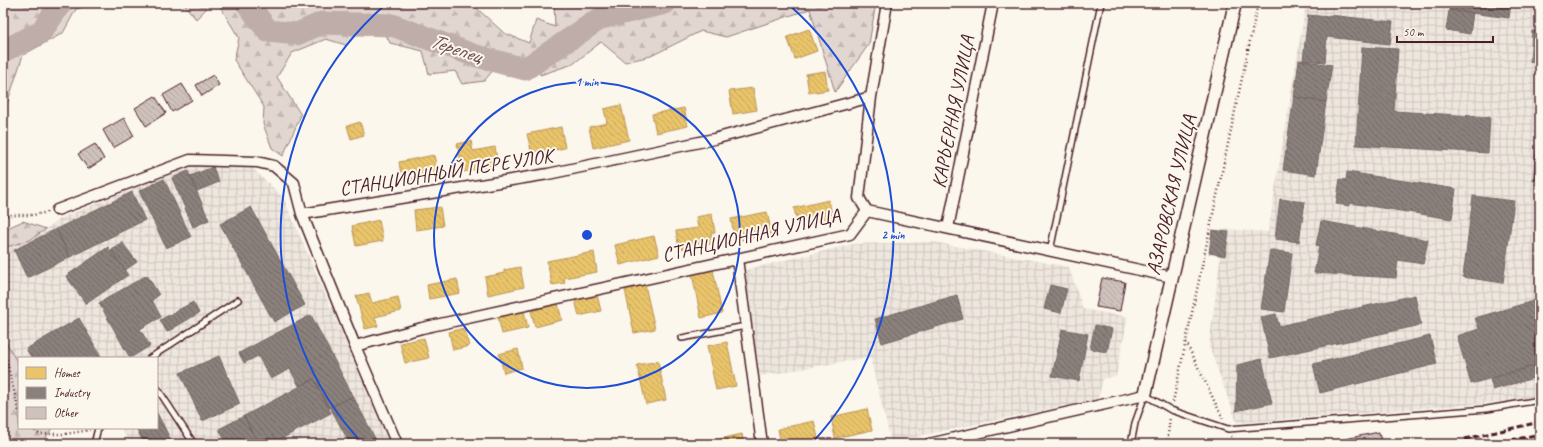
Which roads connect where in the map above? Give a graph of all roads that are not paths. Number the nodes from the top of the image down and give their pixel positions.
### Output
1 (887, 3) edge
2 (993, 3) edge
3 (1101, 3) edge
4 (1235, 3) edge
5 (871, 97) junction
6 (57, 210) road end
7 (867, 211) junction
8 (302, 214) junction
9 (948, 228) junction
10 (1050, 251) junction
11 (737, 259) junction
12 (1172, 277) junction
13 (238, 300) dead end
14 (746, 326) junction
15 (682, 338) dead end
16 (355, 346) junction
17 (152, 357) edge
18 (158, 390) edge
19 (1145, 395) junction
20 (1540, 400) edge
21 (98, 429) edge
22 (94, 444) edge
23 (194, 444) edge
24 (397, 444) edge
25 (762, 444) edge
26 (929, 444) edge
27 (1131, 444) edge

1 - 5 street
2 - 9 street, КАРЬЕРНАЯ УЛИЦА
3 - 10 lane
4 - 12 street, АЗАРОВСКАЯ УЛИЦА
5 - 7 street
5 - 8 street, СТАНЦИОННЫЙ ПЕРЕУЛОК
6 - 8 street
7 - 9 street, СТАНЦИОННАЯ УЛИЦА
7 - 11 street, СТАНЦИОННАЯ УЛИЦА
8 - 16 street
9 - 10 street, СТАНЦИОННАЯ УЛИЦА
10 - 12 street, СТАНЦИОННАЯ УЛИЦА
11 - 14 street
11 - 16 street, СТАНЦИОННАЯ УЛИЦА
12 - 19 street, АЗАРОВСКАЯ УЛИЦА
13 - 17 lane
14 - 15 lane
14 - 25 street
16 - 24 street
18 - 23 lane
19 - 20 lane
19 - 26 street
19 - 27 lane
21 - 22 lane

